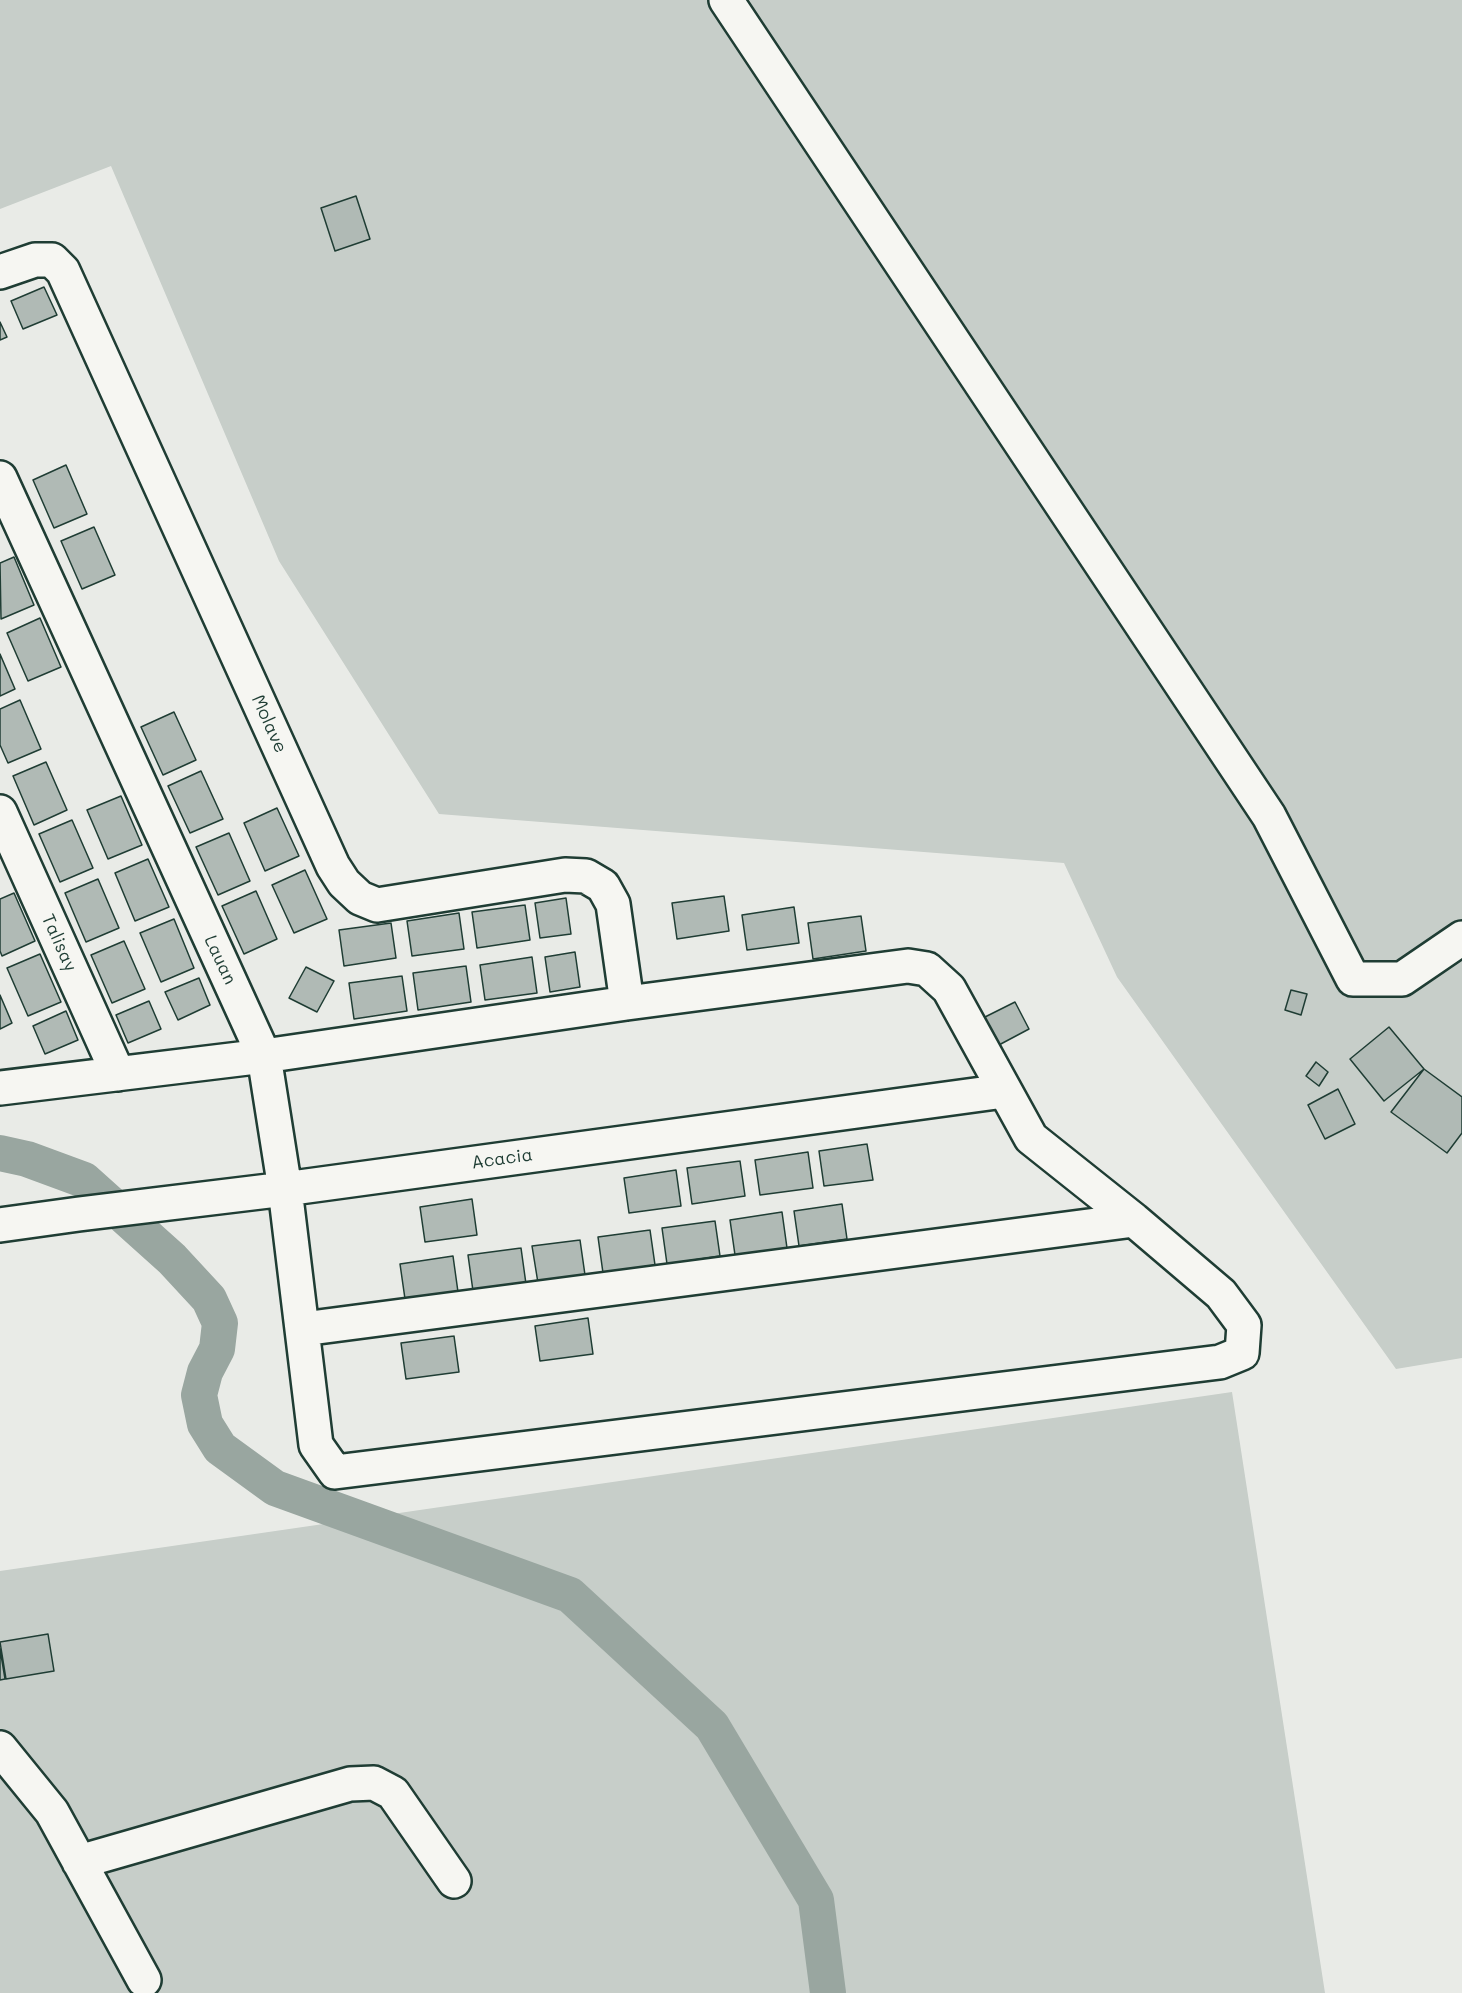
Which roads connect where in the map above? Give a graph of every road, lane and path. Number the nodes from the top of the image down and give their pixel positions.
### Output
1 (726, 0) edge
2 (0, 272) edge
3 (0, 478) edge
4 (0, 812) edge
5 (1462, 938) edge
6 (627, 1003) junction
7 (264, 1056) junction
8 (118, 1074) junction
9 (0, 1088) edge
10 (1004, 1091) junction
11 (285, 1189) junction
12 (1134, 1220) junction
13 (0, 1226) edge
14 (303, 1329) junction
15 (0, 1748) edge
16 (79, 1862) junction
17 (454, 1881) dead end
18 (144, 1980) dead end

1 - 5 street
2 - 6 street, Molave
3 - 7 street, Lauan
4 - 8 street, Talisay
6 - 7 street
6 - 10 street
7 - 8 street
7 - 11 street, Lauan
8 - 9 street
10 - 11 street, Acacia
10 - 12 street
11 - 13 street, Acacia
11 - 14 street, Lauan
12 - 14 street
12 - 14 street, Lauan
15 - 16 street
16 - 17 street
16 - 18 street

